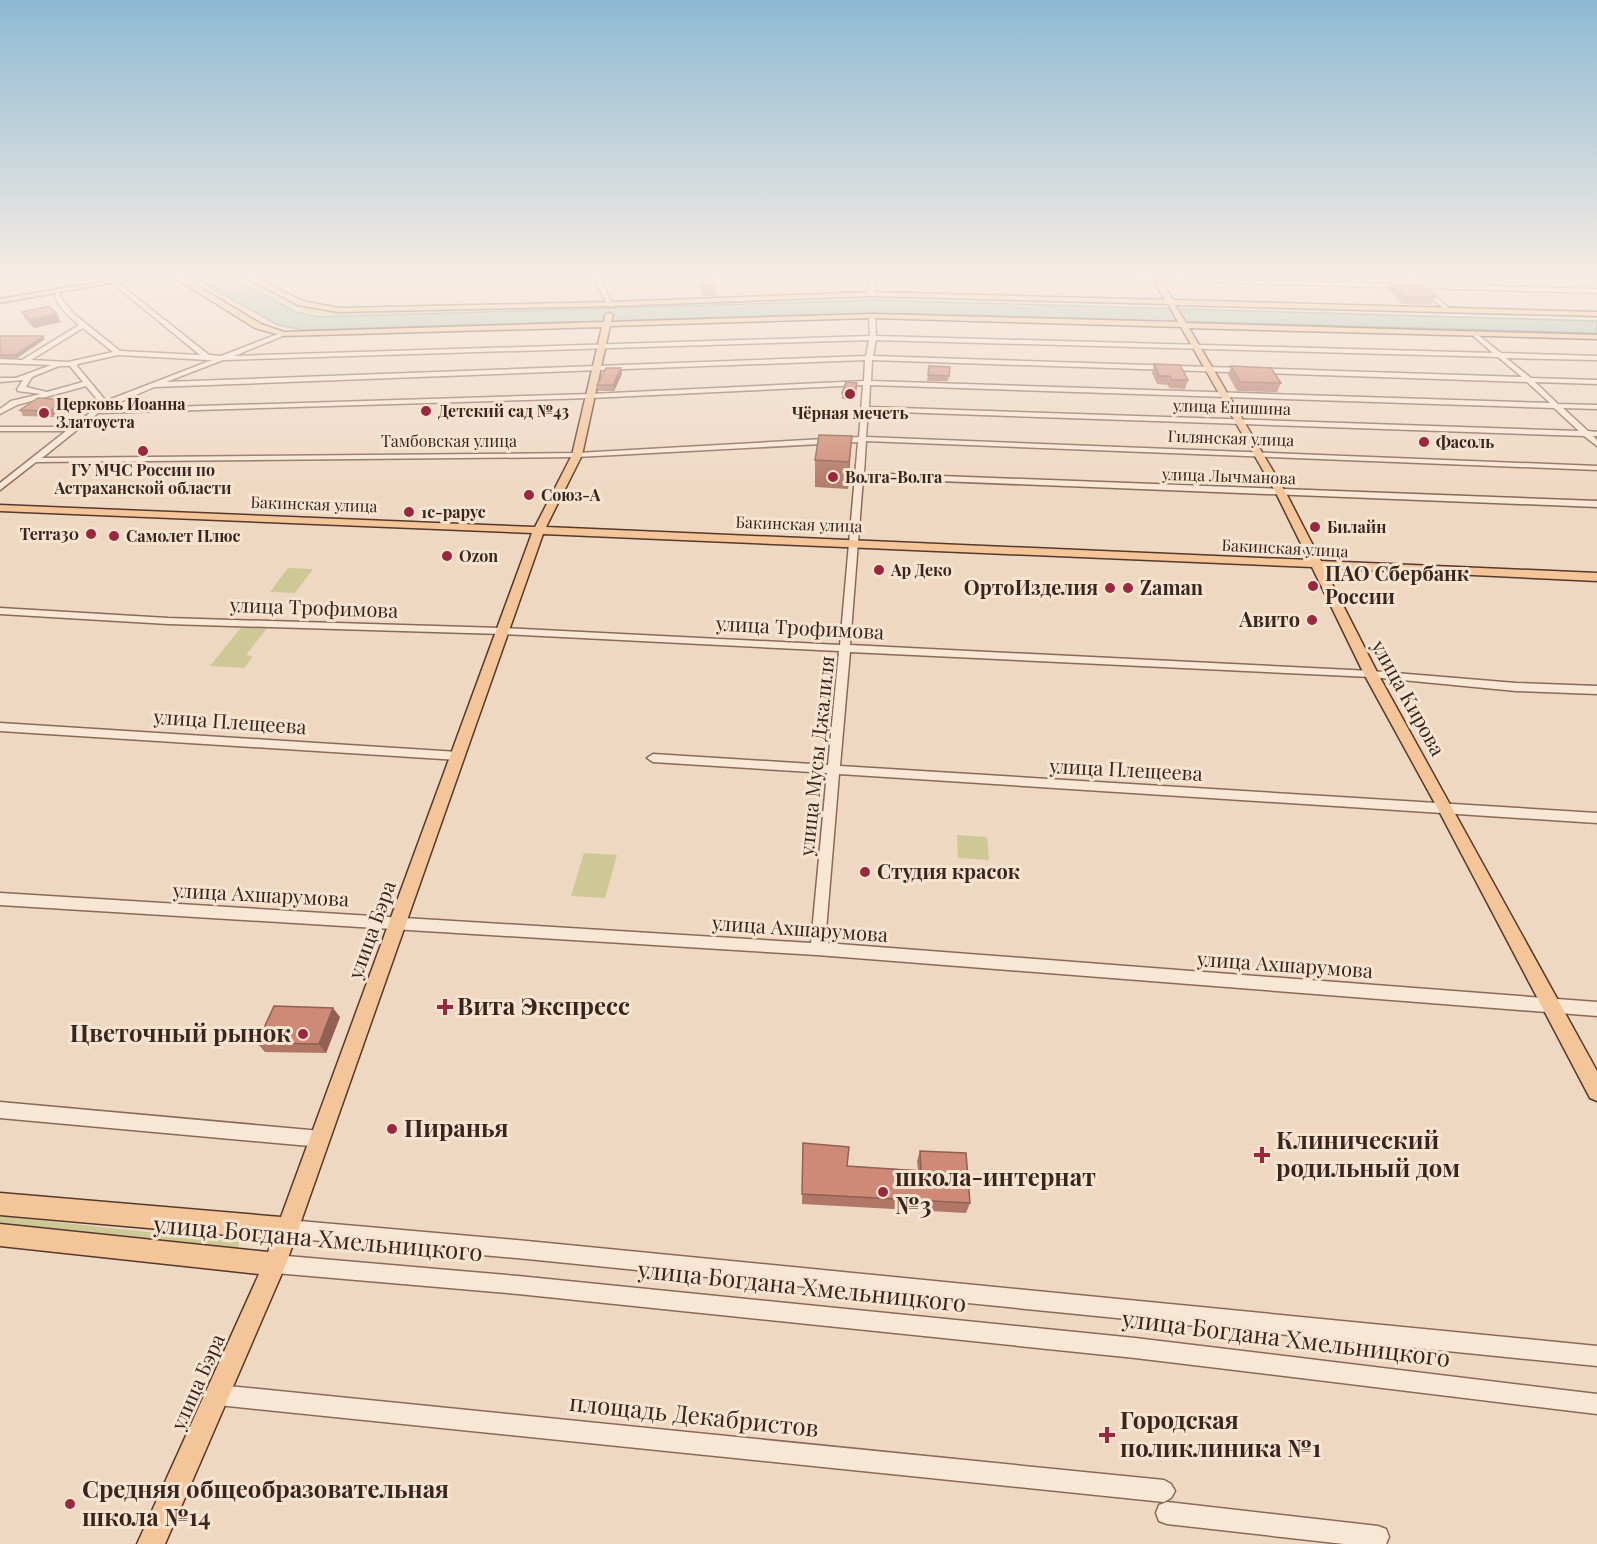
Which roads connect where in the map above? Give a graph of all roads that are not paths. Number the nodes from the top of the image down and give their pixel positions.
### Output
1 (42, 350) edge
2 (116, 350) edge
3 (198, 350) edge
4 (242, 350) edge
5 (473, 350) edge
6 (601, 350) edge
7 (871, 350) edge
8 (1197, 350) edge
9 (1332, 350) edge
10 (1495, 350) edge
11 (118, 352) junction
12 (1501, 355) junction
13 (208, 358) junction
14 (221, 358) junction
15 (869, 358) junction
16 (1597, 358) edge
17 (0, 362) edge
18 (22, 362) junction
19 (75, 363) junction
20 (60, 364) junction
21 (598, 369) junction
22 (1211, 369) junction
23 (30, 375) junction
24 (1528, 379) junction
25 (0, 380) edge
26 (1597, 382) edge
27 (89, 383) junction
28 (868, 383) junction
29 (153, 385) junction
30 (57, 392) junction
31 (1224, 395) junction
32 (591, 396) junction
33 (0, 403) edge
34 (14, 404) junction
35 (105, 404) junction
36 (1555, 406) junction
37 (1597, 407) edge
38 (865, 409) junction
39 (95, 411) junction
40 (0, 412) edge
41 (1239, 421) junction
42 (0, 429) edge
43 (72, 429) junction
44 (1584, 433) junction
45 (1597, 434) edge
46 (863, 439) junction
47 (1597, 444) edge
48 (1258, 454) junction
49 (577, 455) junction
50 (34, 460) junction
51 (1597, 468) edge
52 (860, 475) junction
53 (0, 487) edge
54 (1281, 493) junction
55 (1597, 504) edge
56 (0, 508) edge
57 (539, 530) junction
58 (853, 543) junction
59 (1318, 566) junction
60 (1597, 577) edge
61 (0, 611) edge
62 (501, 631) junction
63 (845, 648) junction
64 (1371, 674) junction
65 (1597, 690) edge
66 (0, 728) edge
67 (458, 756) junction
68 (653, 758) dead end
69 (833, 771) junction
70 (1446, 808) junction
71 (1597, 818) edge
72 (0, 899) edge
73 (398, 923) junction
74 (817, 949) junction
75 (1552, 1005) junction
76 (1597, 1009) edge
77 (1597, 1091) edge
78 (0, 1110) edge
79 (321, 1139) junction
80 (0, 1204) edge
81 (288, 1229) junction
82 (0, 1235) edge
83 (275, 1264) junction
84 (1597, 1356) edge
85 (218, 1395) junction
86 (1597, 1404) edge
87 (1164, 1491) dead end
88 (1167, 1513) dead end
89 (1378, 1537) dead end
90 (151, 1544) edge

1 - 18 street
2 - 11 street
3 - 13 street
4 - 14 street
5 - 14 street
6 - 21 main road, улица Бэра
7 - 15 street, улица Мусы Джалиля
8 - 22 main road, улица Кирова
9 - 12 street
10 - 12 street
11 - 13 street
11 - 19 street
12 - 16 street
12 - 24 street
13 - 14 street
14 - 29 street
15 - 21 street
15 - 22 street
15 - 28 street, улица Мусы Джалиля
17 - 18 street
18 - 20 street
19 - 20 street
19 - 27 street
20 - 23 street
21 - 29 street
21 - 32 main road, улица Бэра
22 - 24 street
22 - 31 main road, улица Кирова
23 - 25 street
23 - 30 street
24 - 26 street
24 - 36 street
27 - 30 street
27 - 35 street
28 - 31 street
28 - 32 street
28 - 38 street, улица Мусы Джалиля
29 - 35 street
30 - 34 street
31 - 36 street
31 - 41 main road, улица Кирова
32 - 39 street
32 - 49 main road, улица Бэра
33 - 34 street
34 - 40 street
35 - 39 street
36 - 37 street
36 - 44 street
38 - 41 street, улица Епишина
38 - 46 street, улица Мусы Джалиля
39 - 43 street
41 - 44 street, улица Епишина
41 - 48 main road, улица Кирова
42 - 43 street
43 - 50 street
44 - 45 street, улица Епишина
44 - 47 street
46 - 48 street, Гилянская улица
46 - 49 street, Тамбовская улица
46 - 52 street, улица Мусы Джалиля
48 - 51 street, Гилянская улица
48 - 54 main road, улица Кирова
49 - 50 street, Тамбовская улица
49 - 57 main road, улица Бэра
50 - 53 street
52 - 54 street, улица Лычманова
52 - 58 street, улица Мусы Джалиля
54 - 55 street, улица Лычманова
54 - 59 main road, улица Кирова
56 - 57 main road, Бакинская улица
57 - 58 main road, Бакинская улица
57 - 62 main road, улица Бэра
58 - 59 main road, Бакинская улица
58 - 63 street, улица Мусы Джалиля
59 - 60 main road, Бакинская улица
59 - 64 main road, улица Кирова
61 - 62 street, улица Трофимова
62 - 63 street, улица Трофимова
62 - 67 main road, улица Бэра
63 - 64 street, улица Трофимова
63 - 69 street, улица Мусы Джалиля
64 - 65 street, улица Трофимова
64 - 70 main road, улица Кирова
66 - 67 street, улица Плещеева
67 - 73 main road, улица Бэра
68 - 69 street, улица Плещеева
69 - 70 street, улица Плещеева
69 - 74 street, улица Мусы Джалиля
70 - 71 street, улица Плещеева
70 - 75 main road, улица Кирова
72 - 73 street, улица Ахшарумова
73 - 74 street, улица Ахшарумова
73 - 79 main road, улица Бэра
74 - 75 street, улица Ахшарумова
75 - 76 street, улица Ахшарумова
75 - 77 main road, улица Кирова
78 - 79 street
79 - 81 main road, улица Бэра
80 - 81 main road, улица Богдана Хмельницкого
81 - 83 main road, улица Бэра
81 - 84 street, улица Богдана Хмельницкого
82 - 83 main road, улица Богдана Хмельницкого
83 - 85 main road, улица Бэра
83 - 86 street, улица Богдана Хмельницкого
85 - 87 street, площадь Декабристов
85 - 90 main road, улица Бэра
88 - 89 street

